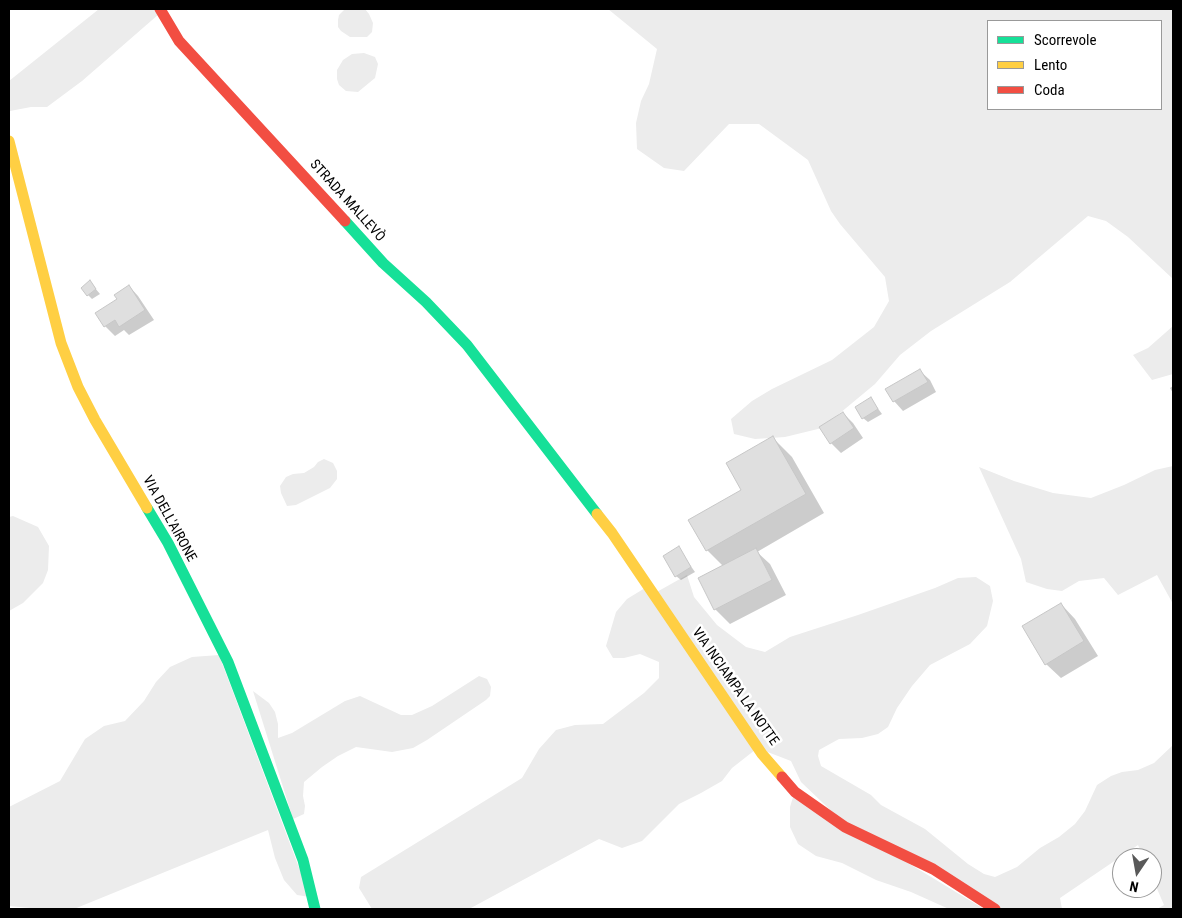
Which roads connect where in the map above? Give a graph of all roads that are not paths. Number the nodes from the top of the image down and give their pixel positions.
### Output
1 (160, 9) edge
2 (9, 141) edge
3 (518, 409) joint
4 (315, 909) edge
5 (995, 909) edge

1 - 3 street, STRADA MALLEVÒ
2 - 4 street, VIA DELL'AIRONE
3 - 5 street, VIA INCIAMPA LA NOTTE

